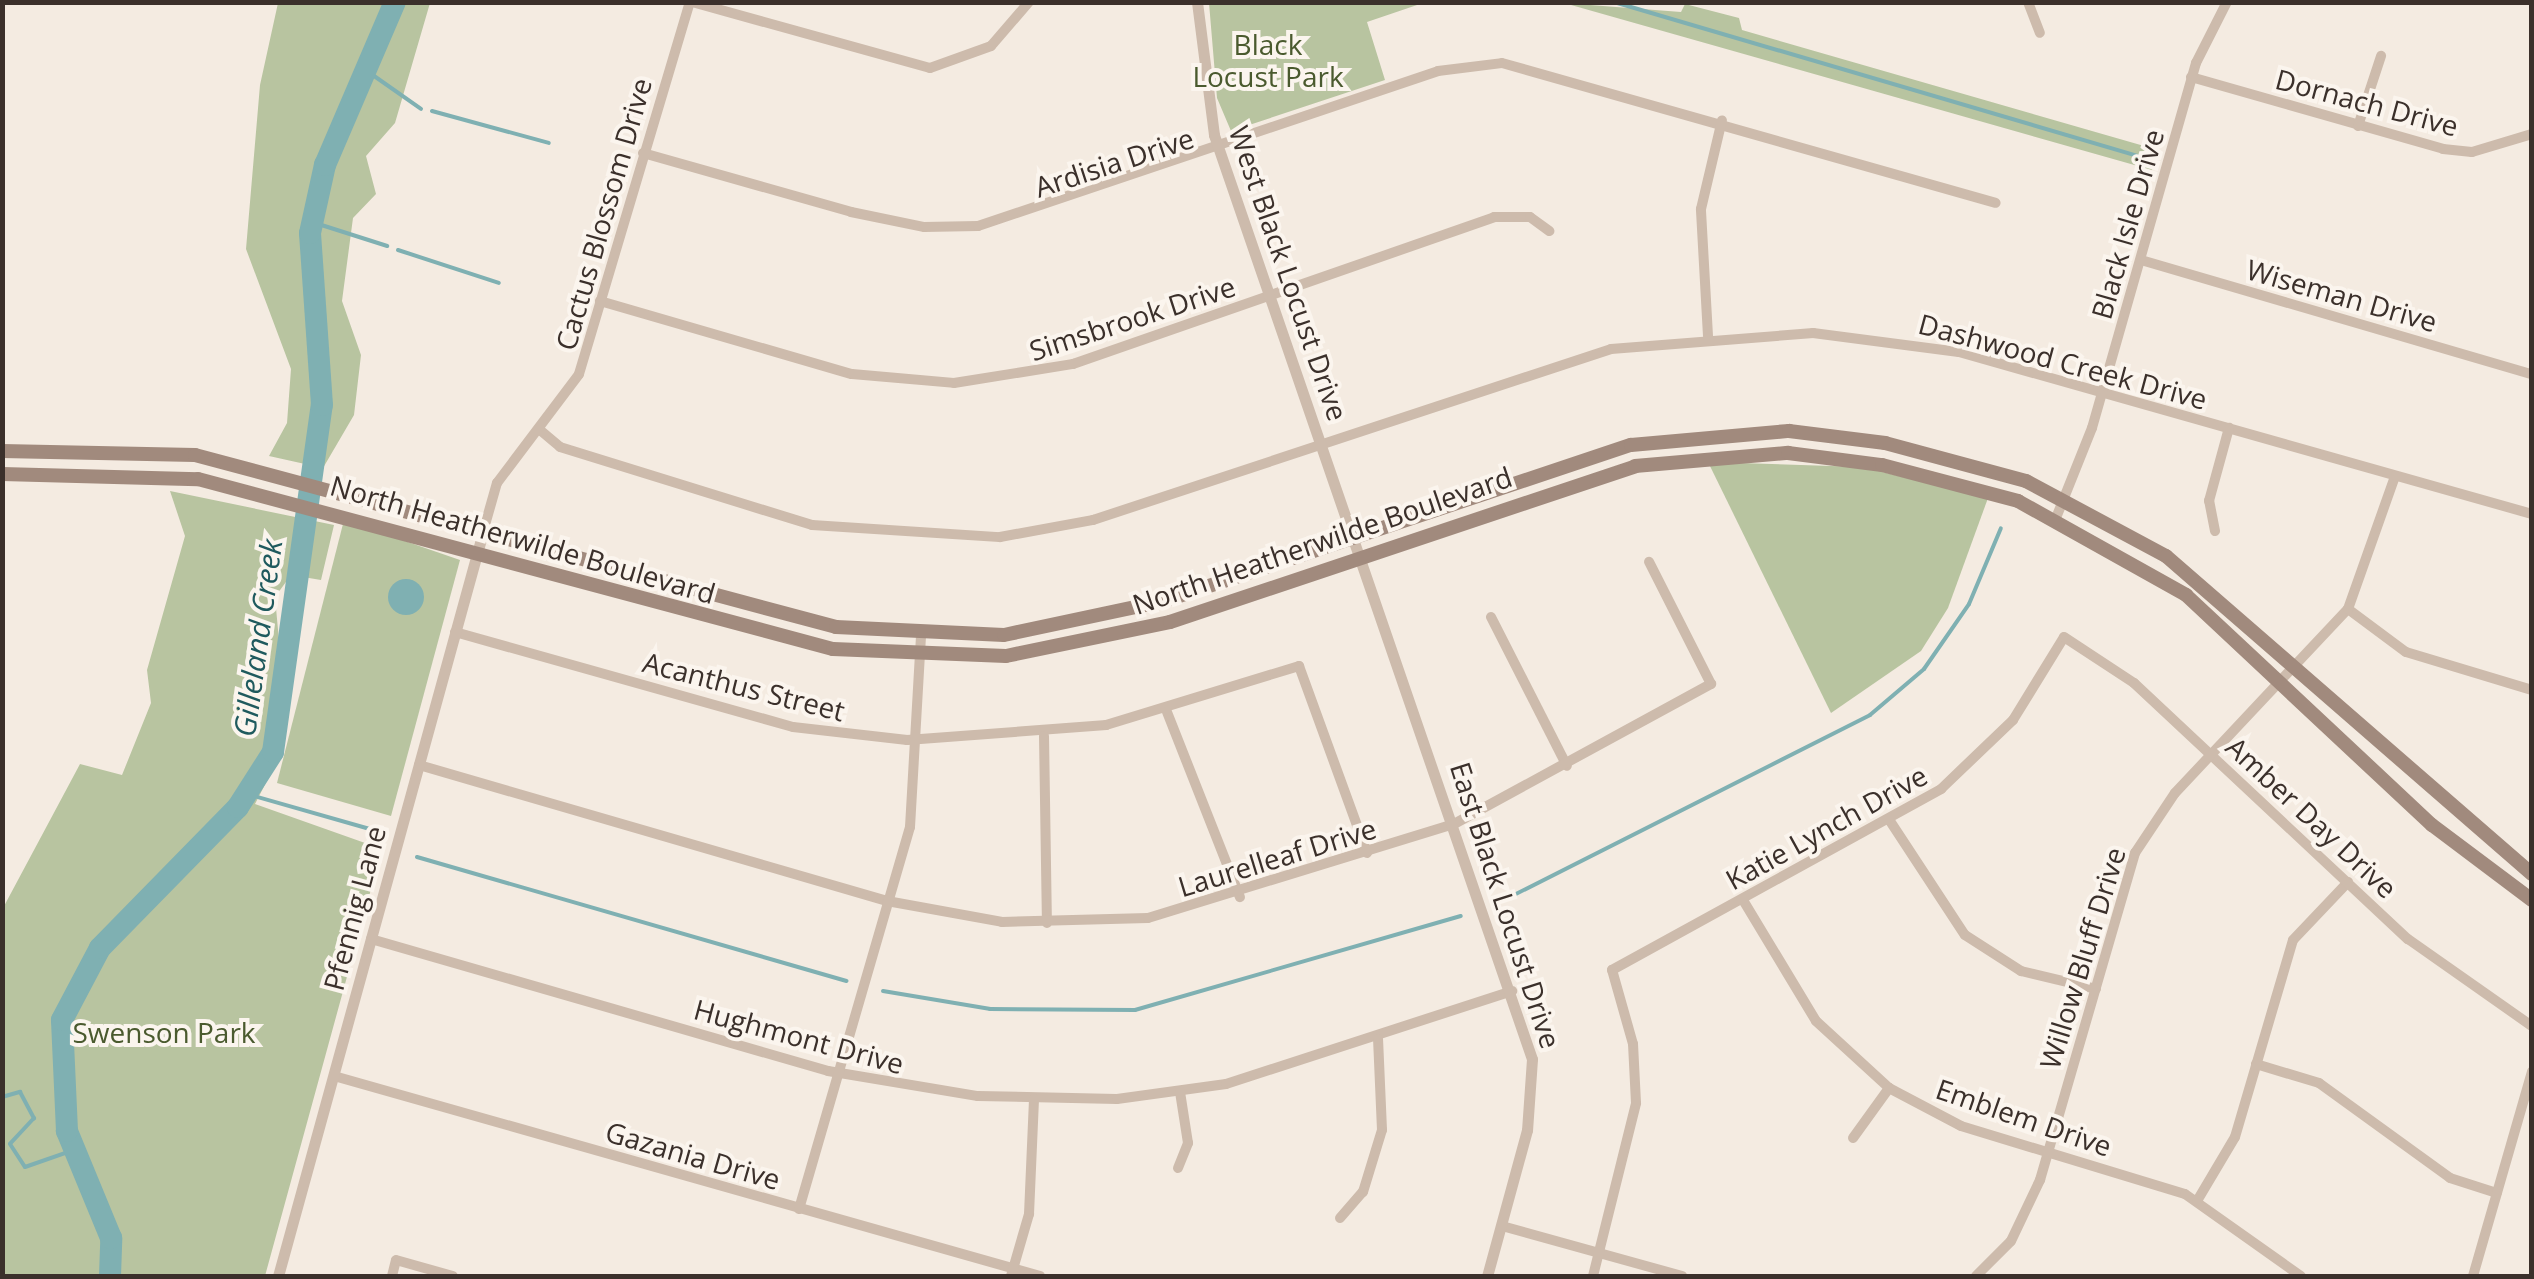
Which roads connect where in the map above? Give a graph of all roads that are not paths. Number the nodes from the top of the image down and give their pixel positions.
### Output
1 (691, 2) edge
2 (1029, 2) edge
3 (1197, 2) edge
4 (2028, 2) edge
5 (2227, 2) edge
6 (2040, 33) dead end
7 (2381, 56) dead end
8 (2192, 77) junction
9 (1722, 120) junction
10 (2358, 126) junction
11 (2532, 134) edge
12 (1219, 150) junction
13 (643, 153) junction
14 (1996, 203) dead end
15 (1549, 230) dead end
16 (2141, 260) junction
17 (1269, 297) junction
18 (600, 301) junction
19 (1708, 336) junction
20 (2532, 374) edge
21 (2102, 391) junction
22 (2229, 428) junction
23 (540, 430) junction
24 (1322, 444) junction
25 (114, 448) junction
26 (2, 451) edge
27 (96, 472) junction
28 (2, 474) edge
29 (2395, 476) junction
30 (2066, 499) junction
31 (2532, 514) edge
32 (2056, 518) junction
33 (2215, 531) dead end
34 (483, 532) junction
35 (1354, 536) junction
36 (478, 553) junction
37 (1361, 555) junction
38 (1649, 562) dead end
39 (2348, 609) junction
40 (1492, 618) dead end
41 (455, 632) junction
42 (921, 634) junction
43 (2064, 637) joint
44 (920, 656) junction
45 (2294, 664) junction
46 (2279, 680) junction
47 (2532, 690) edge
48 (1166, 712) junction
49 (1044, 736) junction
50 (917, 741) junction
51 (2212, 753) junction
52 (419, 764) junction
53 (1567, 766) junction
54 (1890, 820) junction
55 (1454, 824) junction
56 (1366, 854) junction
57 (2532, 874) edge
58 (2348, 882) junction
59 (1240, 897) junction
60 (1744, 900) junction
61 (2532, 900) edge
62 (887, 901) junction
63 (1048, 923) junction
64 (371, 939) junction
65 (2096, 989) junction
66 (1512, 991) junction
67 (2532, 1026) edge
68 (1378, 1039) junction
69 (2256, 1064) junction
70 (2532, 1071) edge
71 (837, 1074) junction
72 (334, 1076) junction
73 (1889, 1088) junction
74 (1180, 1092) junction
75 (1034, 1099) junction
76 (1853, 1138) dead end
77 (2049, 1152) junction
78 (1178, 1168) dead end
79 (2497, 1193) junction
80 (2197, 1201) junction
81 (799, 1210) junction
82 (1340, 1218) dead end
83 (1502, 1226) junction
84 (1600, 1252) junction
85 (1012, 1272) edge
86 (278, 1276) edge
87 (392, 1276) edge
88 (454, 1276) edge
89 (1040, 1276) edge
90 (1487, 1276) edge
91 (1593, 1276) edge
92 (1682, 1276) edge
93 (1976, 1276) edge
94 (2300, 1276) edge
95 (2473, 1276) edge

1 - 2 street
1 - 13 street, Cactus Blossom Drive
3 - 12 street, West Black Locust Drive
4 - 6 street
5 - 8 street, Black Isle Drive
7 - 10 street
8 - 10 street, Dornach Drive
8 - 16 street, Black Isle Drive
9 - 12 street, Ardisia Drive
9 - 14 street, Ardisia Drive
9 - 19 street
10 - 11 street, Dornach Drive
12 - 13 street, Ardisia Drive
12 - 17 street, West Black Locust Drive
13 - 18 street, Cactus Blossom Drive
15 - 17 street, Simsbrook Drive
16 - 20 street, Wiseman Drive
16 - 21 street, Black Isle Drive
17 - 18 street, Simsbrook Drive
17 - 24 street, West Black Locust Drive
18 - 23 street, Cactus Blossom Drive
19 - 21 street, Dashwood Creek Drive
19 - 24 street, Dashwood Creek Drive
21 - 22 street, Dashwood Creek Drive
21 - 30 street, Black Isle Drive
22 - 29 street, Dashwood Creek Drive
22 - 33 street
23 - 24 street, Dashwood Creek Drive
23 - 34 street, Cactus Blossom Drive
24 - 35 street, West Black Locust Drive
25 - 26 main road, North Heatherwilde Boulevard
25 - 27 main road
25 - 34 main road, North Heatherwilde Boulevard
27 - 28 main road, North Heatherwilde Boulevard
27 - 36 main road, North Heatherwilde Boulevard
29 - 31 street, Dashwood Creek Drive
29 - 39 street, Willow Bluff Drive
30 - 32 street, Black Isle Drive
30 - 35 main road, North Heatherwilde Boulevard
30 - 45 main road, North Heatherwilde Boulevard
32 - 37 main road, North Heatherwilde Boulevard
32 - 46 main road, North Heatherwilde Boulevard
34 - 36 street, Pfennig Lane
34 - 42 main road, North Heatherwilde Boulevard
35 - 37 street, West Black Locust Drive
35 - 42 main road, North Heatherwilde Boulevard
36 - 41 street, Pfennig Lane
36 - 44 main road, North Heatherwilde Boulevard
37 - 44 main road, North Heatherwilde Boulevard
37 - 55 street, East Black Locust Drive
38 - 53 street, Laurelleaf Drive
39 - 45 street, Willow Bluff Drive
39 - 47 street
40 - 53 street
41 - 50 street, Acanthus Street
41 - 52 street, Pfennig Lane
42 - 44 street
43 - 51 street, Amber Day Drive
43 - 54 street, Katie Lynch Drive
44 - 50 street
45 - 46 street, Willow Bluff Drive
45 - 57 main road, North Heatherwilde Boulevard
46 - 51 street, Willow Bluff Drive
46 - 61 main road, North Heatherwilde Boulevard
48 - 49 street, Acanthus Street
48 - 56 street, Acanthus Street
48 - 59 street
49 - 50 street, Acanthus Street
49 - 63 street
50 - 62 street
51 - 58 street, Amber Day Drive
51 - 65 street, Willow Bluff Drive
52 - 62 street, Laurelleaf Drive
52 - 64 street, Pfennig Lane
53 - 55 street, Laurelleaf Drive
54 - 60 street, Katie Lynch Drive
54 - 65 street
55 - 56 street, Laurelleaf Drive
55 - 66 street, East Black Locust Drive
56 - 59 street, Laurelleaf Drive
58 - 67 street, Amber Day Drive
58 - 69 street
59 - 63 street, Laurelleaf Drive
60 - 73 street, Emblem Drive
60 - 84 street, Katie Lynch Drive
62 - 63 street, Laurelleaf Drive
62 - 71 street
64 - 71 street, Hughmont Drive
64 - 72 street, Pfennig Lane
65 - 77 street, Willow Bluff Drive
66 - 68 street, Hughmont Drive
66 - 83 street, East Black Locust Drive
68 - 74 street, Hughmont Drive
68 - 82 street
69 - 79 street
69 - 80 street
70 - 79 street
71 - 75 street, Hughmont Drive
71 - 81 street
72 - 81 street, Gazania Drive
72 - 86 street, Pfennig Lane
73 - 76 street
73 - 77 street, Emblem Drive
74 - 75 street, Hughmont Drive
74 - 78 street
75 - 85 street
77 - 80 street, Emblem Drive
77 - 93 street, Willow Bluff Drive
79 - 95 street
80 - 94 street, Emblem Drive
81 - 85 street, Gazania Drive
83 - 84 street
83 - 90 street, East Black Locust Drive
84 - 91 street
84 - 92 street
85 - 89 street, Gazania Drive
87 - 88 street

